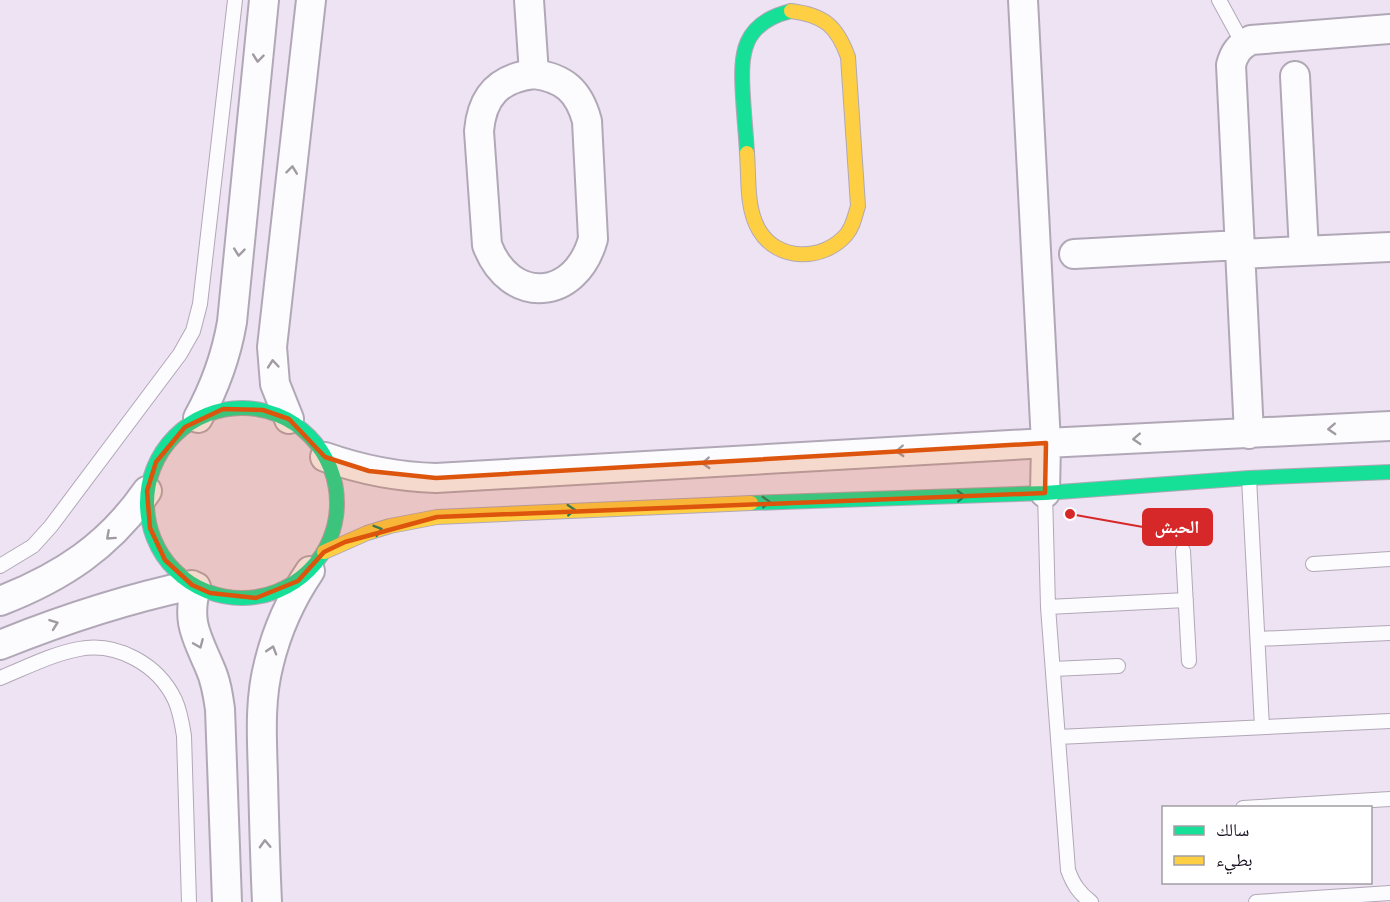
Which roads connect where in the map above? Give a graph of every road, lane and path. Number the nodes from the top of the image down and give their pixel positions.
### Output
1 (235, 0) edge
2 (264, 0) edge
3 (311, 0) edge
4 (529, 0) edge
5 (1023, 0) edge
6 (1219, 0) edge
7 (791, 5) edge
8 (1390, 29) edge
9 (1243, 44) junction
10 (534, 74) junction
11 (1295, 76) dead end
12 (1390, 247) edge
13 (1240, 249) junction
14 (1304, 251) junction
15 (1074, 254) dead end
16 (198, 418) junction
17 (289, 420) junction
18 (1390, 426) edge
19 (1249, 434) junction
20 (1046, 442) junction
21 (325, 457) junction
22 (1390, 471) edge
23 (1249, 478) junction
24 (147, 491) junction
25 (1045, 493) junction
26 (1183, 550) dead end
27 (1390, 559) edge
28 (317, 561) junction
29 (1313, 564) dead end
30 (0, 566) edge
31 (194, 586) junction
32 (1186, 600) junction
33 (0, 602) edge
34 (1048, 607) junction
35 (1390, 633) edge
36 (1258, 639) junction
37 (0, 645) edge
38 (1189, 661) dead end
39 (1118, 666) dead end
40 (1053, 669) junction
41 (0, 678) edge
42 (1390, 721) edge
43 (1262, 728) junction
44 (1058, 737) junction
45 (1390, 799) edge
46 (1312, 805) edge
47 (1278, 806) edge
48 (1316, 884) edge
49 (1390, 893) edge
50 (1317, 898) junction
51 (189, 902) edge
52 (227, 902) edge
53 (267, 902) edge
54 (1092, 902) edge
55 (1256, 902) edge

1 - 30 lane
2 -> 16 street
17 -> 3 street
4 - 10 street
5 - 20 street
6 - 9 lane
7 - 7 street
8 - 9 street
9 - 13 street
10 - 10 street
11 - 14 street
12 - 14 street
13 - 14 street
13 - 15 street
13 - 19 street
16 - 17 street
16 - 24 street
17 - 21 street
18 -> 19 street
19 -> 20 street
20 -> 21 street
20 - 25 street
21 - 28 street
22 - 23 street
23 - 25 street
23 - 36 lane
24 - 31 street
24 -> 33 street
28 -> 25 street
25 - 34 lane
26 - 32 lane
27 - 29 lane
28 - 31 street
53 -> 28 street
37 -> 31 street
31 -> 52 street
32 - 34 lane
32 - 38 lane
34 - 40 lane
35 - 36 lane
36 - 43 lane
39 - 40 lane
40 - 44 lane
41 - 51 lane
42 - 43 lane
43 - 44 lane
44 - 54 lane
45 - 46 lane
46 - 47 lane
48 - 50 lane
49 - 50 lane
50 - 55 lane

